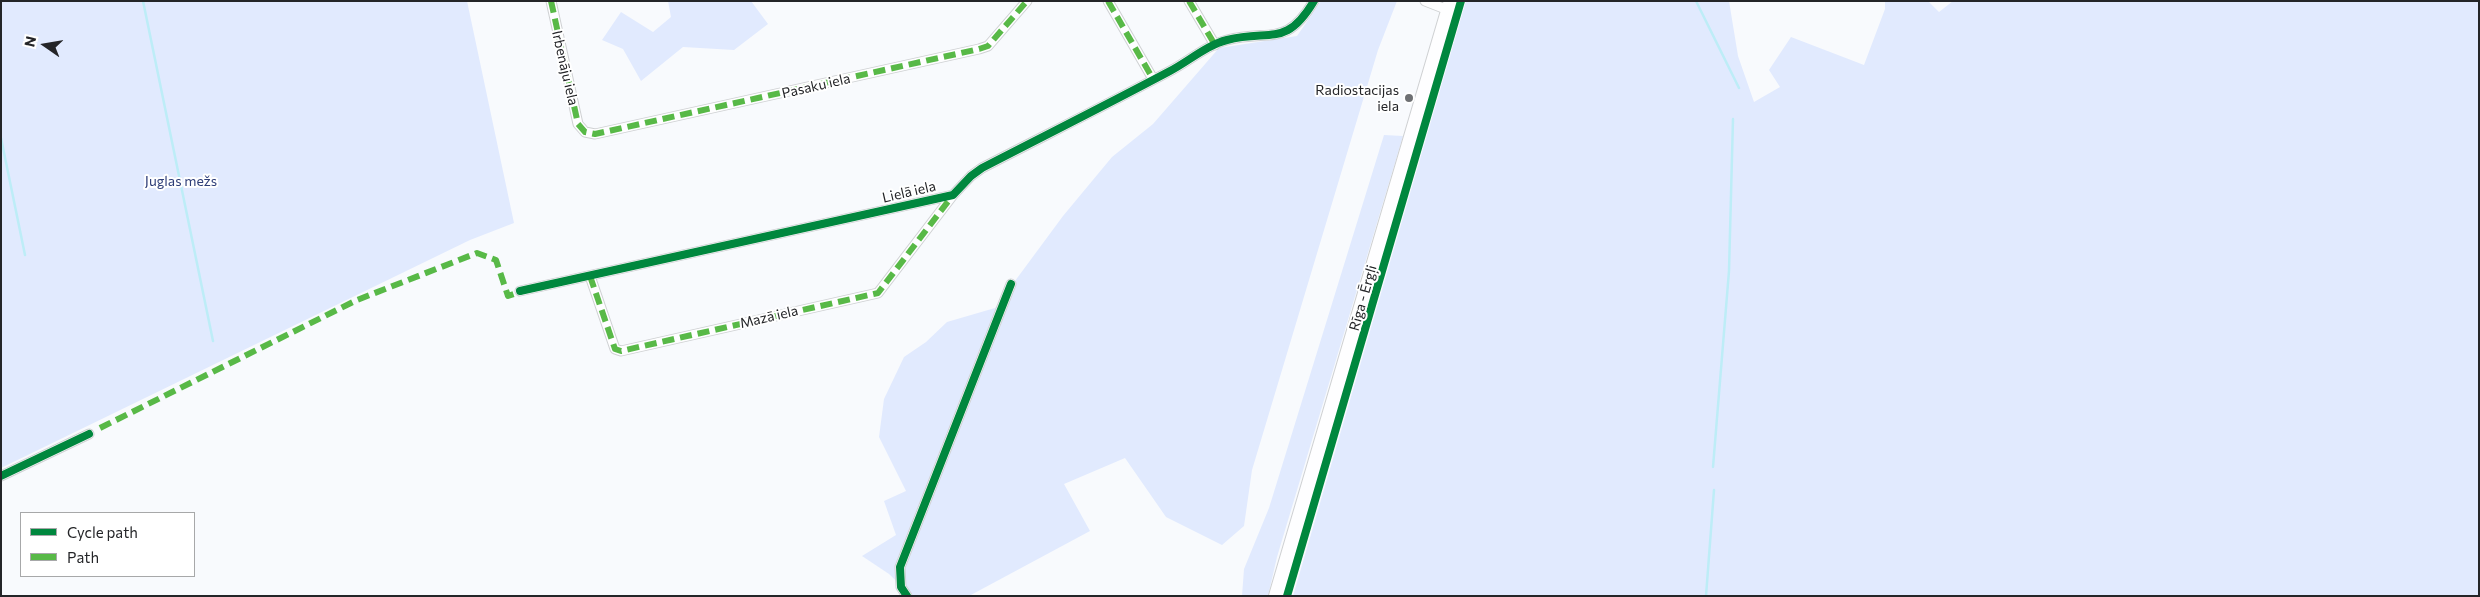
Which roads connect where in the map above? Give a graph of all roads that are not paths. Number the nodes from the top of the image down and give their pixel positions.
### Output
1 (551, 1) edge
2 (1027, 1) edge
3 (1108, 1) edge
4 (1189, 1) edge
5 (1314, 1) edge
6 (1425, 1) edge
7 (1450, 6) edge
8 (1215, 45) junction
9 (1153, 79) junction
10 (585, 132) joint
11 (953, 195) junction
12 (590, 276) junction
13 (1011, 284) dead end
14 (520, 291) dead end
15 (89, 434) dead end
16 (1, 476) edge
17 (907, 596) edge
18 (1276, 596) edge

1 - 10 street, Irbenāju iela
2 - 10 street, Pasaku iela
3 - 9 street
4 - 8 street
5 - 8 street, Lielā iela
6 - 7 street
7 - 18 main road, Rīga - Ērgļi
8 - 9 street, Lielā iela
9 - 11 street, Lielā iela
11 - 12 street, Lielā iela
11 - 12 street, Mazā iela
12 - 14 street, Lielā iela
13 - 17 street
15 - 16 street

